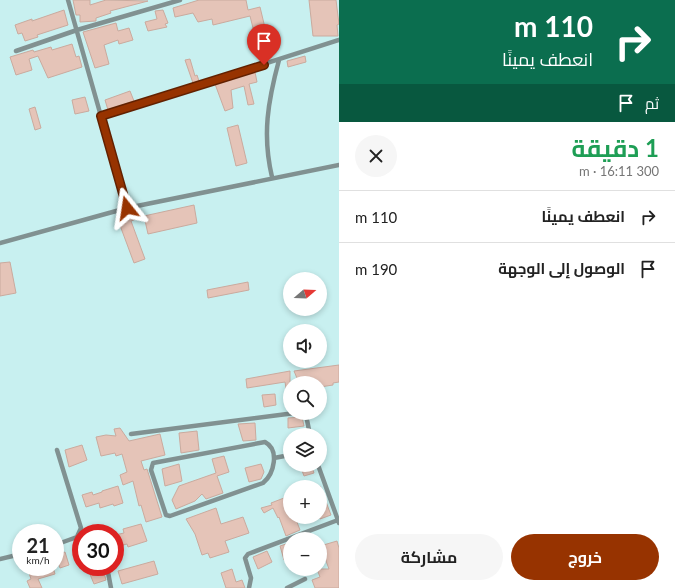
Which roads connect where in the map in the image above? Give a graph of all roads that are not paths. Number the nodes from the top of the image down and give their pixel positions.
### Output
1 (68, 0) edge
2 (180, 0) edge
3 (76, 30) junction
4 (339, 40) edge
5 (16, 51) dead end
6 (279, 60) junction
7 (101, 116) junction
8 (339, 165) edge
9 (272, 177) junction
10 (127, 208) junction
11 (0, 243) edge
12 (283, 415) edge
13 (131, 434) dead end
14 (57, 450) dead end
15 (283, 456) edge
16 (274, 458) junction
17 (321, 472) edge
18 (339, 522) edge
19 (64, 542) edge
20 (12, 556) edge
21 (0, 559) edge
22 (109, 576) edge
23 (305, 579) dead end
24 (111, 588) edge
25 (249, 588) edge
26 (287, 588) edge

1 - 3 street
2 - 3 street
3 - 5 street
3 - 7 street
4 - 6 street
6 - 7 street
6 - 9 street
7 - 10 street
8 - 9 street
9 - 10 street
10 - 11 street
12 - 13 street
14 - 19 street
15 - 16 street
16 - 16 street
17 - 18 street
18 - 25 street
20 - 21 street
22 - 24 street
23 - 26 street

